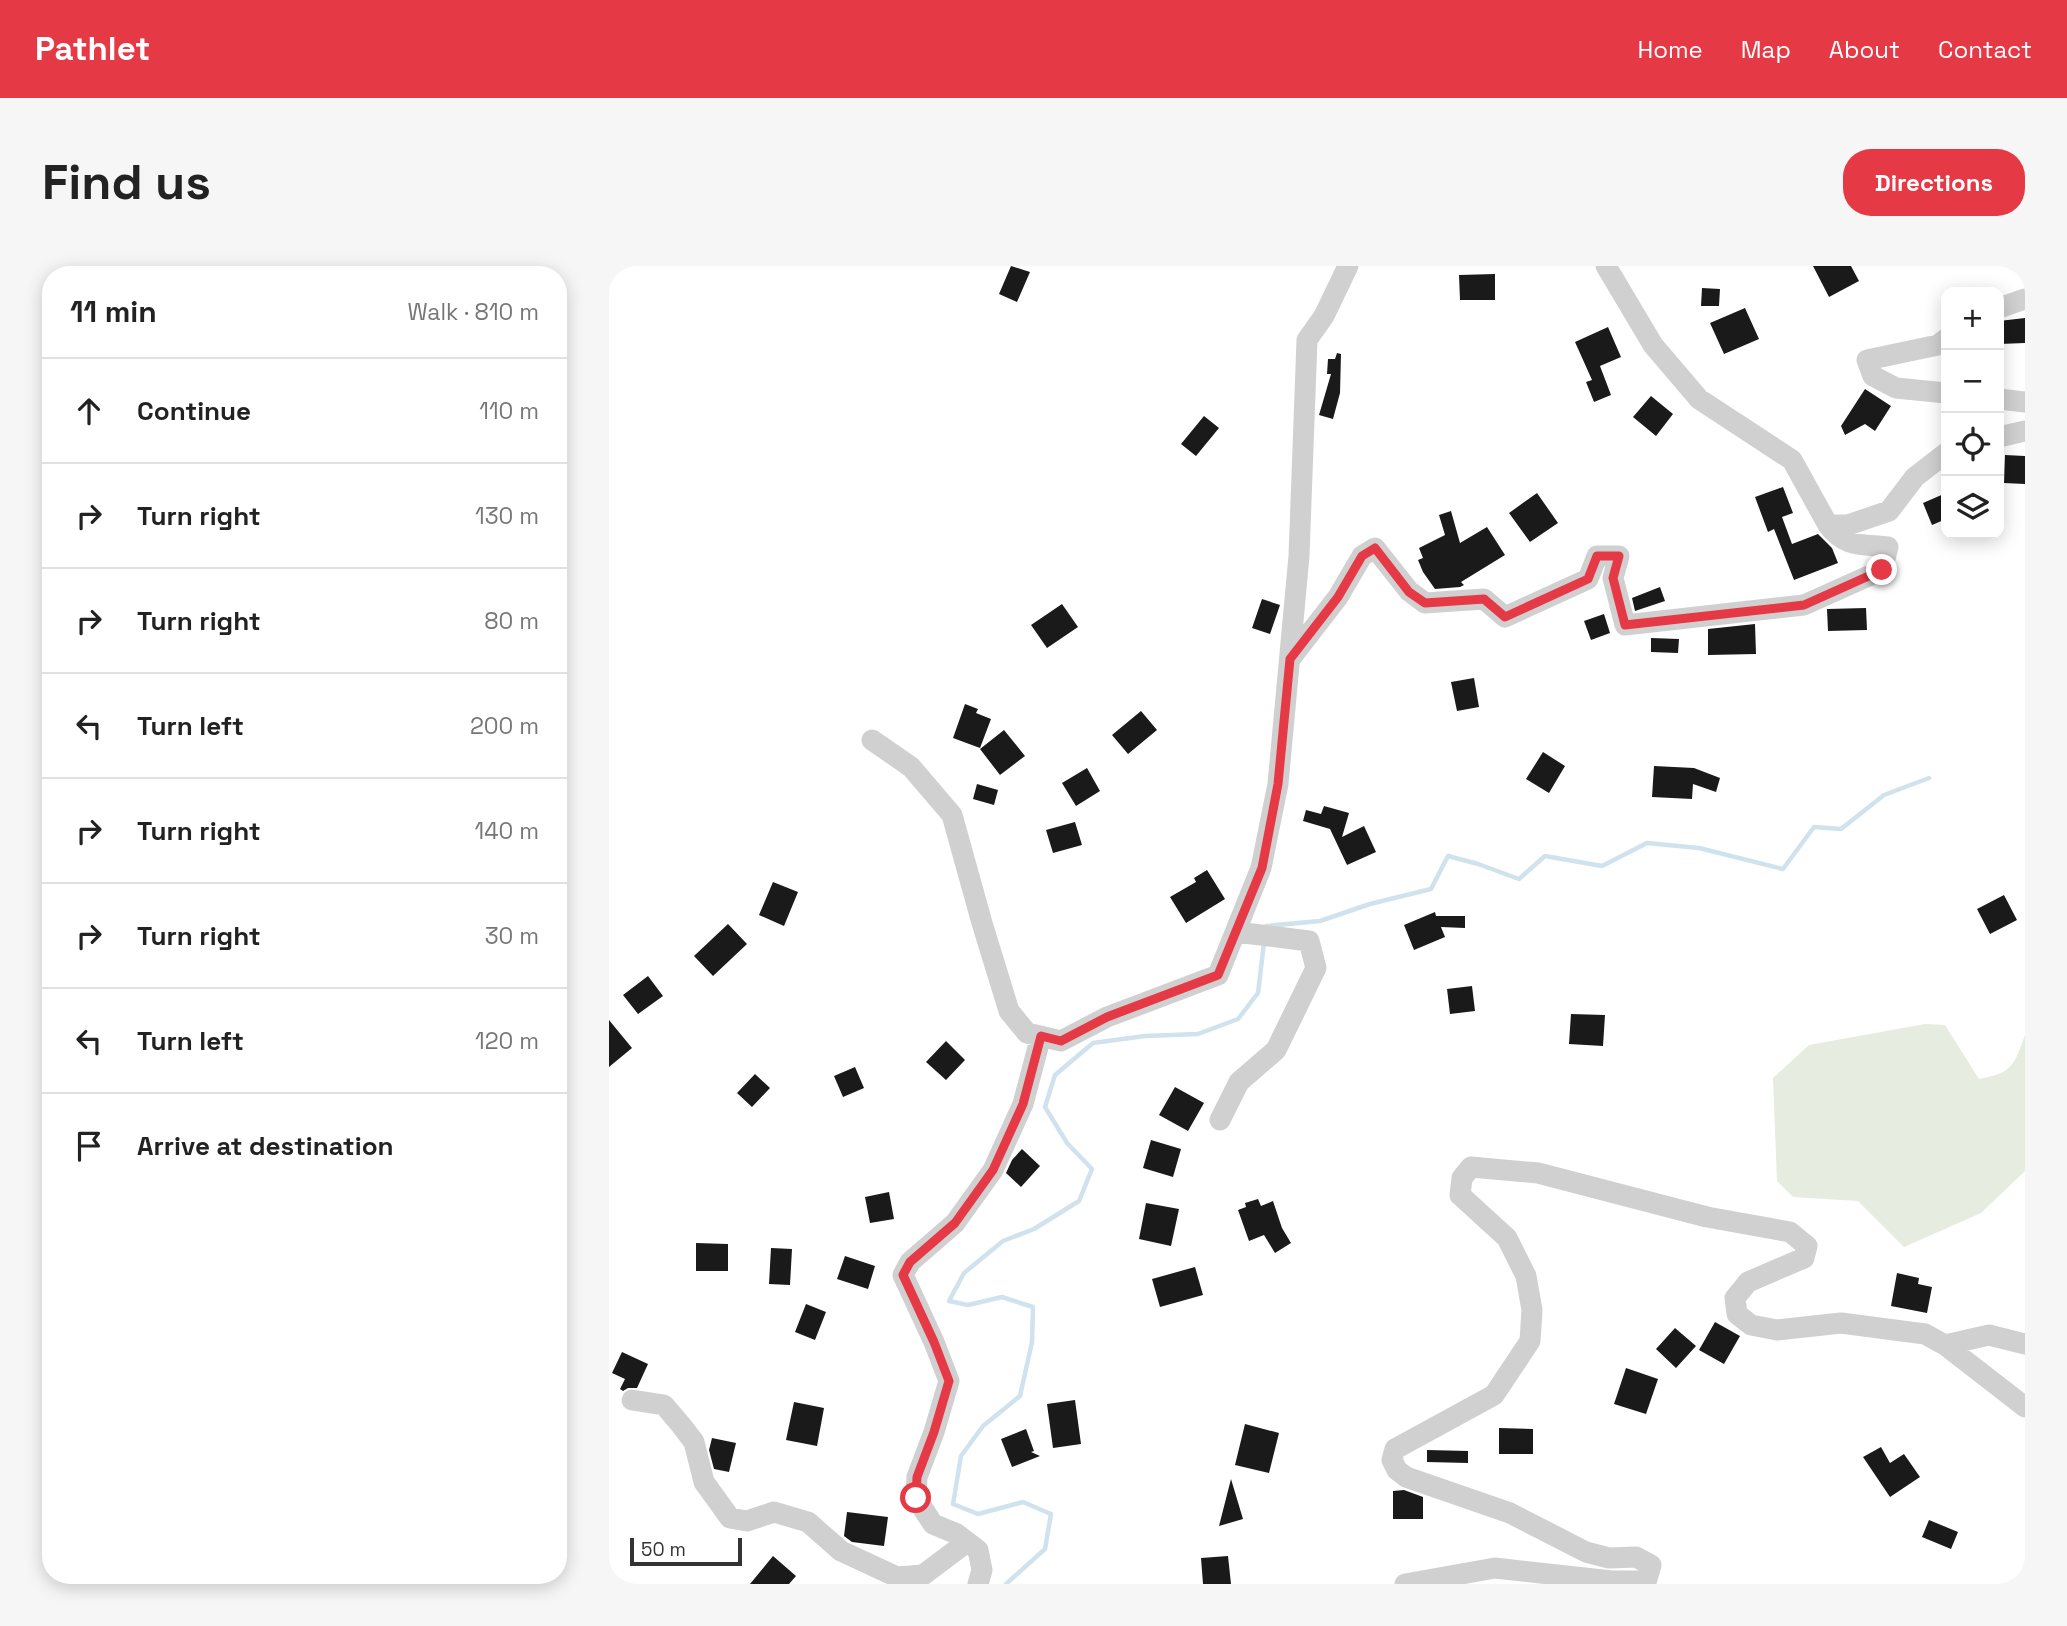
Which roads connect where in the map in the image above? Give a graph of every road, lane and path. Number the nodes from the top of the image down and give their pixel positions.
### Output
1 (1348, 266) edge
2 (1606, 266) edge
3 (2025, 299) edge
4 (2004, 306) edge
5 (1941, 343) edge
6 (1941, 392) edge
7 (2004, 400) edge
8 (2025, 402) edge
9 (2025, 431) edge
10 (2004, 436) edge
11 (1941, 457) edge
12 (1828, 525) junction
13 (1290, 659) junction
14 (872, 740) dead end
15 (1236, 932) junction
16 (1041, 1036) junction
17 (1220, 1120) dead end
18 (2025, 1344) edge
19 (1945, 1345) junction
20 (632, 1400) dead end
21 (2025, 1407) edge
22 (967, 1542) junction
23 (978, 1584) edge
24 (1405, 1584) edge

1 - 13 street
2 - 12 street
3 - 4 street
5 - 6 street
7 - 8 street
9 - 10 street
11 - 12 street
12 - 13 street
13 - 15 street
14 - 16 street
15 - 16 street
15 - 17 street
16 - 22 street
18 - 19 street
19 - 21 street
19 - 24 street
20 - 22 street
22 - 23 street

